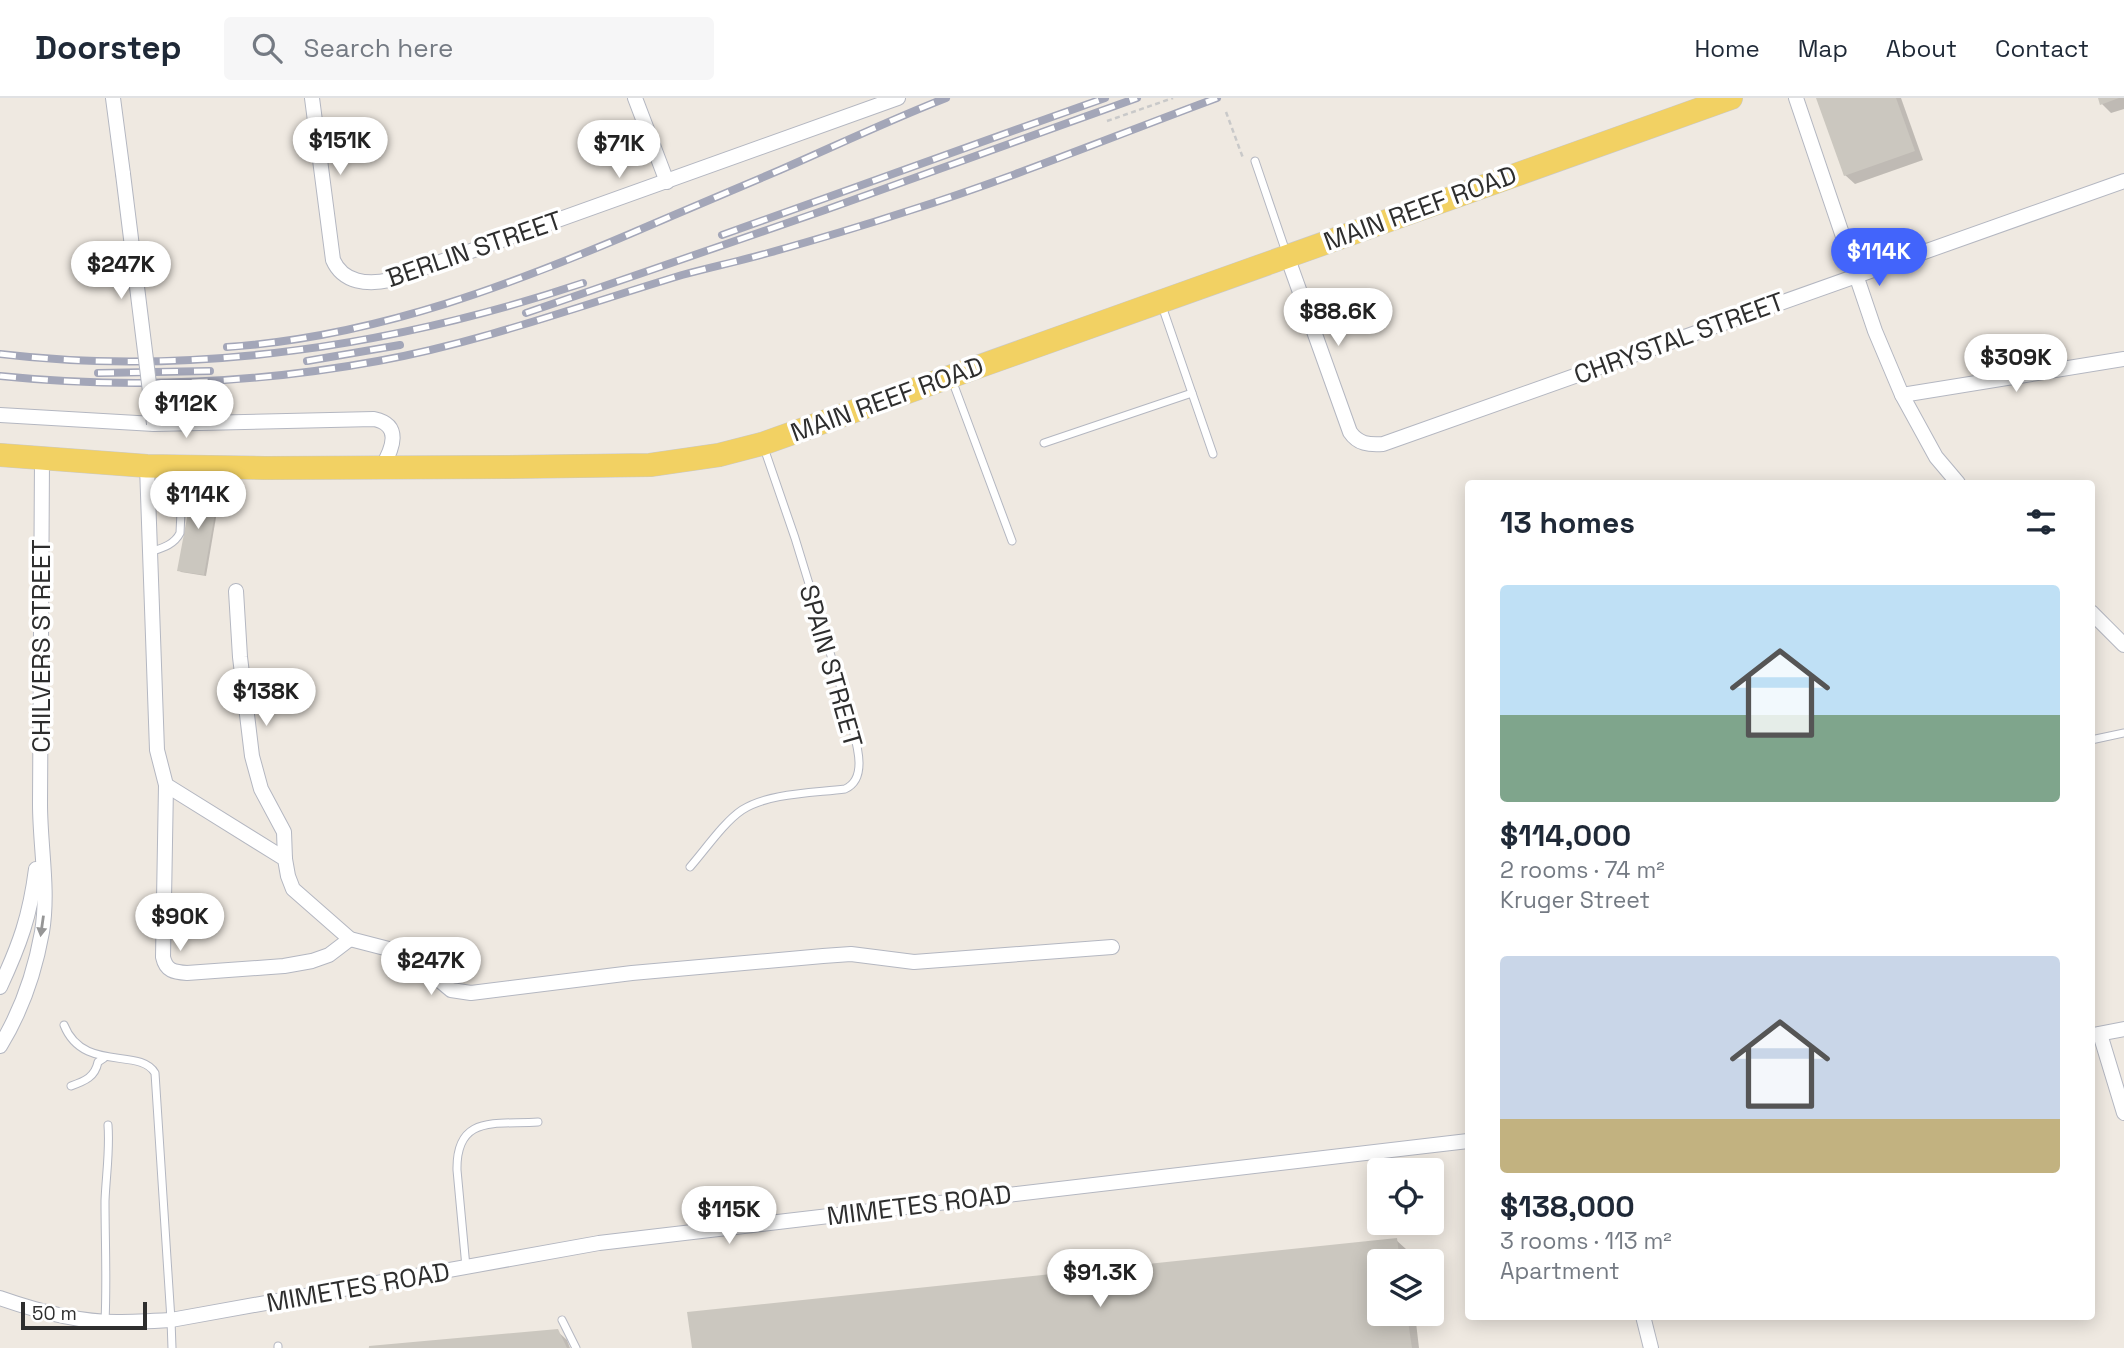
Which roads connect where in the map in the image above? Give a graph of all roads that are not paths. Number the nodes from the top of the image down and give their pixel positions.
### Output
1 (113, 98) edge
2 (312, 98) edge
3 (635, 98) edge
4 (898, 98) edge
5 (1731, 98) edge
6 (1796, 98) edge
7 (1255, 161) road end
8 (2124, 181) edge
9 (667, 182) junction
10 (1287, 256) junction
11 (1856, 275) junction
12 (1160, 302) junction
13 (2124, 359) edge
14 (951, 377) junction
15 (1192, 393) junction
16 (1902, 396) junction
17 (0, 415) edge
18 (154, 424) junction
19 (1044, 443) dead end
20 (762, 444) junction
21 (1213, 454) dead end
22 (0, 455) edge
23 (42, 458) junction
24 (146, 466) junction
25 (183, 467) junction
26 (382, 467) junction
27 (239, 468) junction
28 (1955, 480) edge
29 (218, 497) dead end
30 (1012, 541) dead end
31 (149, 553) junction
32 (236, 591) dead end
33 (2095, 616) edge
34 (2124, 645) edge
35 (2124, 733) edge
36 (2095, 739) edge
37 (166, 785) junction
38 (40, 833) junction
39 (285, 859) junction
40 (690, 867) dead end
41 (350, 939) junction
42 (1112, 947) dead end
43 (0, 986) edge
44 (64, 1025) dead end
45 (2124, 1029) edge
46 (2095, 1035) edge
47 (2, 1039) edge
48 (104, 1058) junction
49 (71, 1086) dead end
50 (2124, 1114) edge
51 (538, 1122) dead end
52 (108, 1125) dead end
53 (1465, 1141) edge
54 (466, 1267) junction
55 (0, 1298) edge
56 (171, 1320) junction
57 (562, 1320) dead end
58 (1644, 1320) edge
59 (105, 1321) junction
60 (172, 1348) edge
61 (576, 1348) edge
62 (1651, 1348) edge

1 - 18 street, bridge
2 - 9 street, BERLIN STREET
3 - 9 street
4 - 9 street, BERLIN STREET
5 - 10 main road, MAIN REEF ROAD
6 - 11 street
7 - 10 lane
8 - 11 street, CHRYSTAL STREET
10 - 11 street, CHRYSTAL STREET
10 - 12 main road, MAIN REEF ROAD
11 - 16 street
12 - 14 main road, MAIN REEF ROAD
12 - 15 lane
13 - 16 street
14 - 20 main road, MAIN REEF ROAD
14 - 30 lane
15 - 19 lane
15 - 21 lane
16 - 28 street
17 - 18 street
18 - 26 street
20 - 26 main road, MAIN REEF ROAD
20 - 40 lane, SPAIN STREET
22 - 23 main road, MAIN REEF ROAD
23 - 24 main road, MAIN REEF ROAD
23 - 38 street, CHILVERS STREET
24 - 25 main road, MAIN REEF ROAD
24 - 31 street
25 - 27 main road, MAIN REEF ROAD
25 - 31 lane
26 - 27 main road, MAIN REEF ROAD
27 - 29 lane
31 - 37 street
32 - 39 street
33 - 34 street
35 - 36 lane
37 - 39 street
37 - 41 street
38 - 43 street, CHILVERS STREET
38 -> 47 street, CHILVERS STREET
39 - 41 street
41 - 42 street
44 - 48 lane
45 - 46 street
46 - 50 street
48 - 49 lane
48 - 56 lane
51 - 54 lane
52 - 59 lane
53 - 54 street, MIMETES ROAD
54 - 56 street, MIMETES ROAD
55 - 59 street, MIMETES ROAD
56 - 59 street, MIMETES ROAD
56 - 60 lane
57 - 61 lane
58 - 62 street

